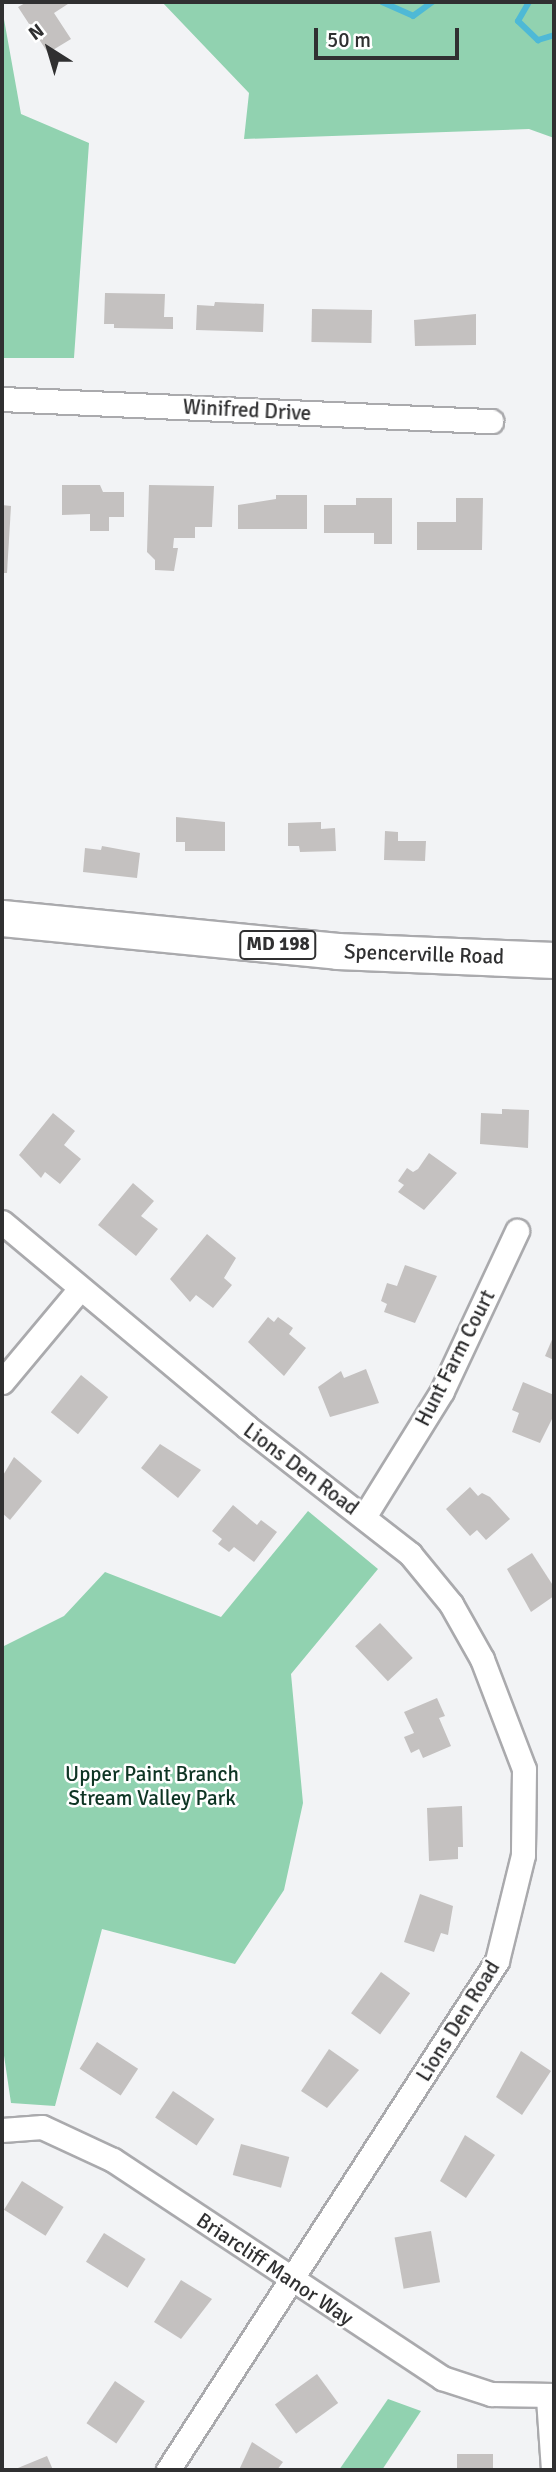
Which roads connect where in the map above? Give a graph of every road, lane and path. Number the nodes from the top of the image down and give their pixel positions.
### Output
1 (2, 399) edge
2 (492, 421) dead end
3 (2, 918) edge
4 (554, 960) edge
5 (2, 1222) edge
6 (517, 1231) dead end
7 (79, 1290) junction
8 (2, 1382) edge
9 (364, 1517) junction
10 (2, 2130) edge
11 (292, 2283) junction
12 (551, 2397) edge
13 (168, 2470) edge
14 (553, 2470) edge

1 - 2 street, Winifred Drive
3 - 4 main road, Spencerville Road / MD 198
5 - 7 street, Lions Den Road
6 - 9 street, Hunt Farm Court
7 - 8 street
7 - 9 street, Lions Den Road
9 - 11 street, Lions Den Road
10 - 11 street, Briarcliff Manor Way
11 - 12 street, Briarcliff Manor Way
11 - 13 street, Lions Den Road
12 - 14 street

